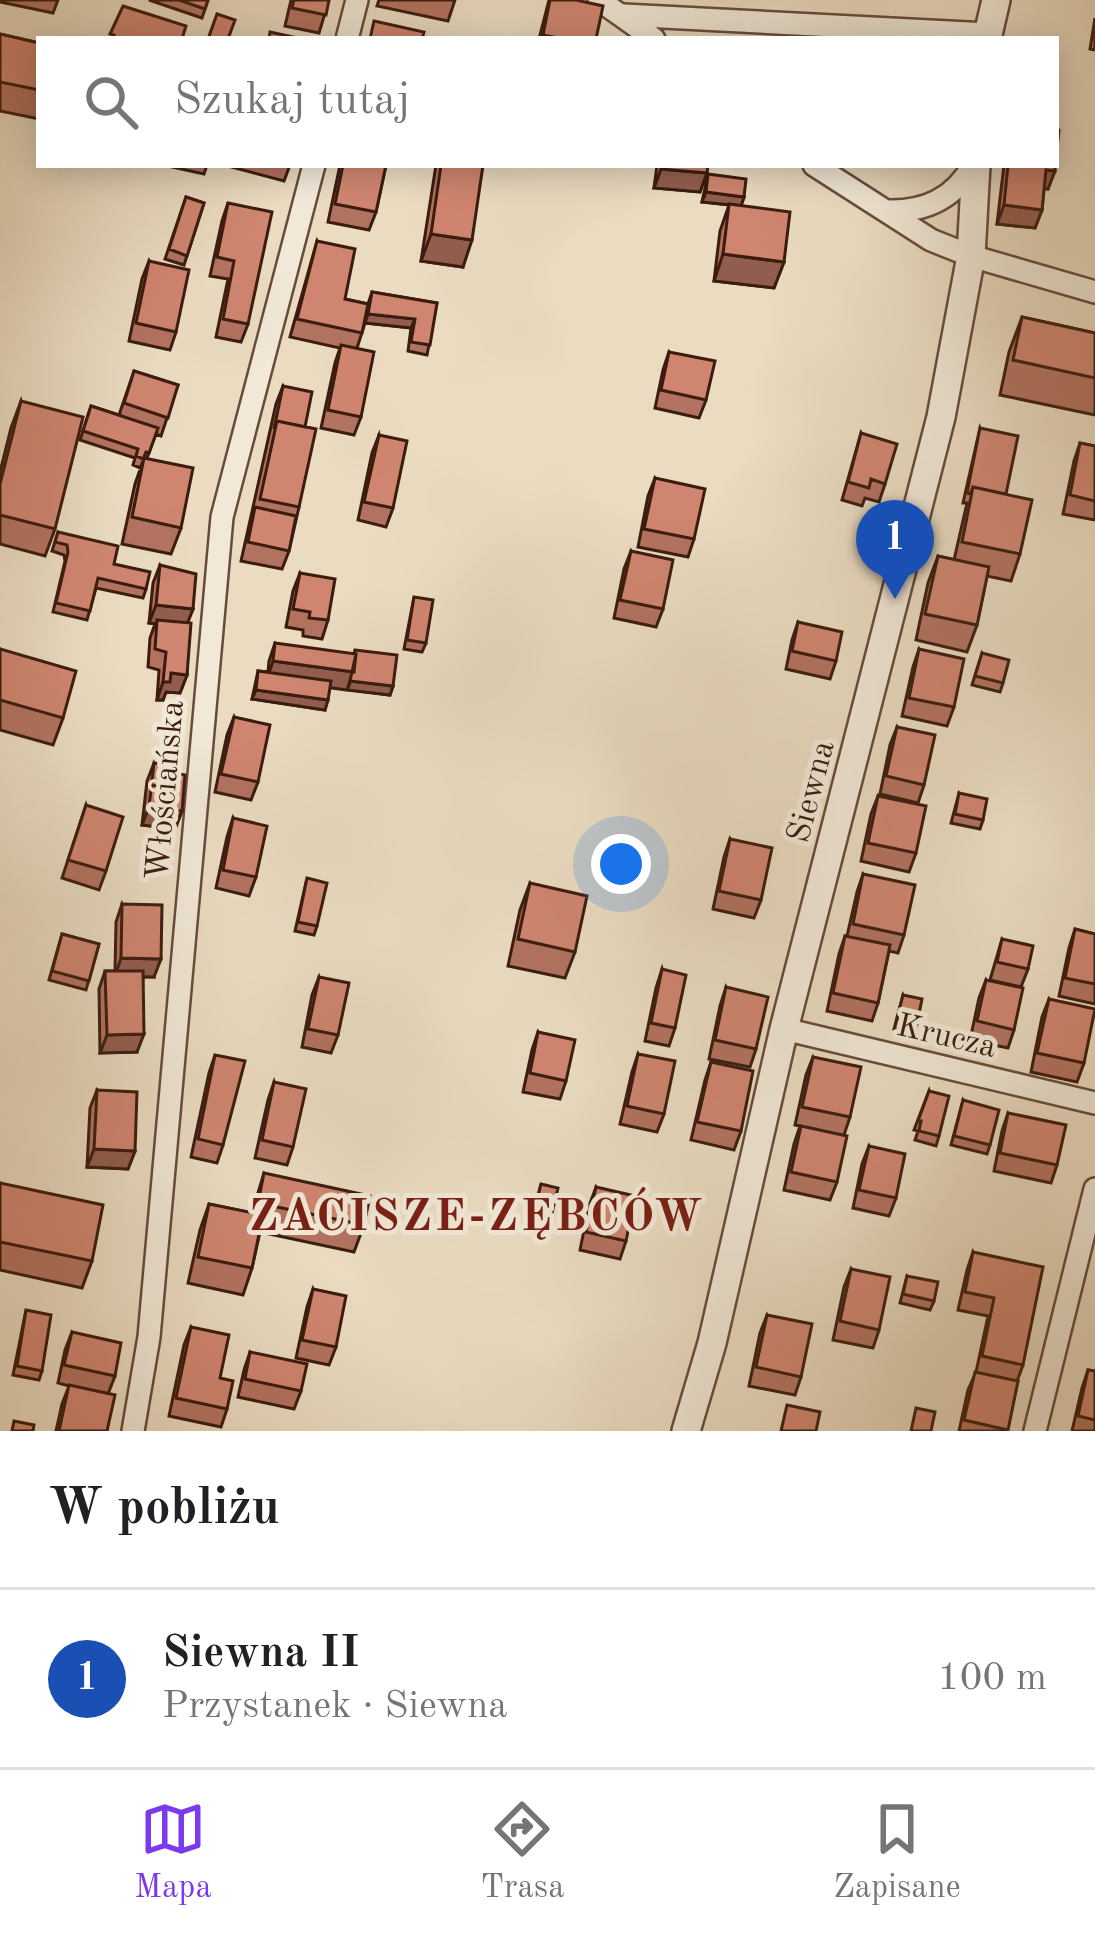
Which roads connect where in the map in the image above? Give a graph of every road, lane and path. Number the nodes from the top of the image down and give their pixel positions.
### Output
1 (357, 0) edge
2 (599, 0) edge
3 (996, 0) edge
4 (624, 14) junction
5 (348, 36) edge
6 (650, 36) edge
7 (987, 36) edge
8 (313, 168) edge
9 (819, 168) edge
10 (973, 168) edge
11 (975, 168) edge
12 (886, 211) junction
13 (971, 256) junction
14 (1095, 292) edge
15 (784, 1029) junction
16 (1095, 1103) edge
17 (1095, 1189) edge
18 (133, 1431) edge
19 (686, 1431) edge
20 (1035, 1431) edge

1 - 5 street
2 - 4 street
3 - 7 street
4 - 6 street
4 - 7 street
8 - 18 street, Włościańska
9 - 12 street
10 - 12 street
11 - 13 street, Siewna
12 - 13 street
13 - 14 street
13 - 15 street, Siewna
15 - 16 street, Krucza
15 - 19 street, Siewna
17 - 20 street

